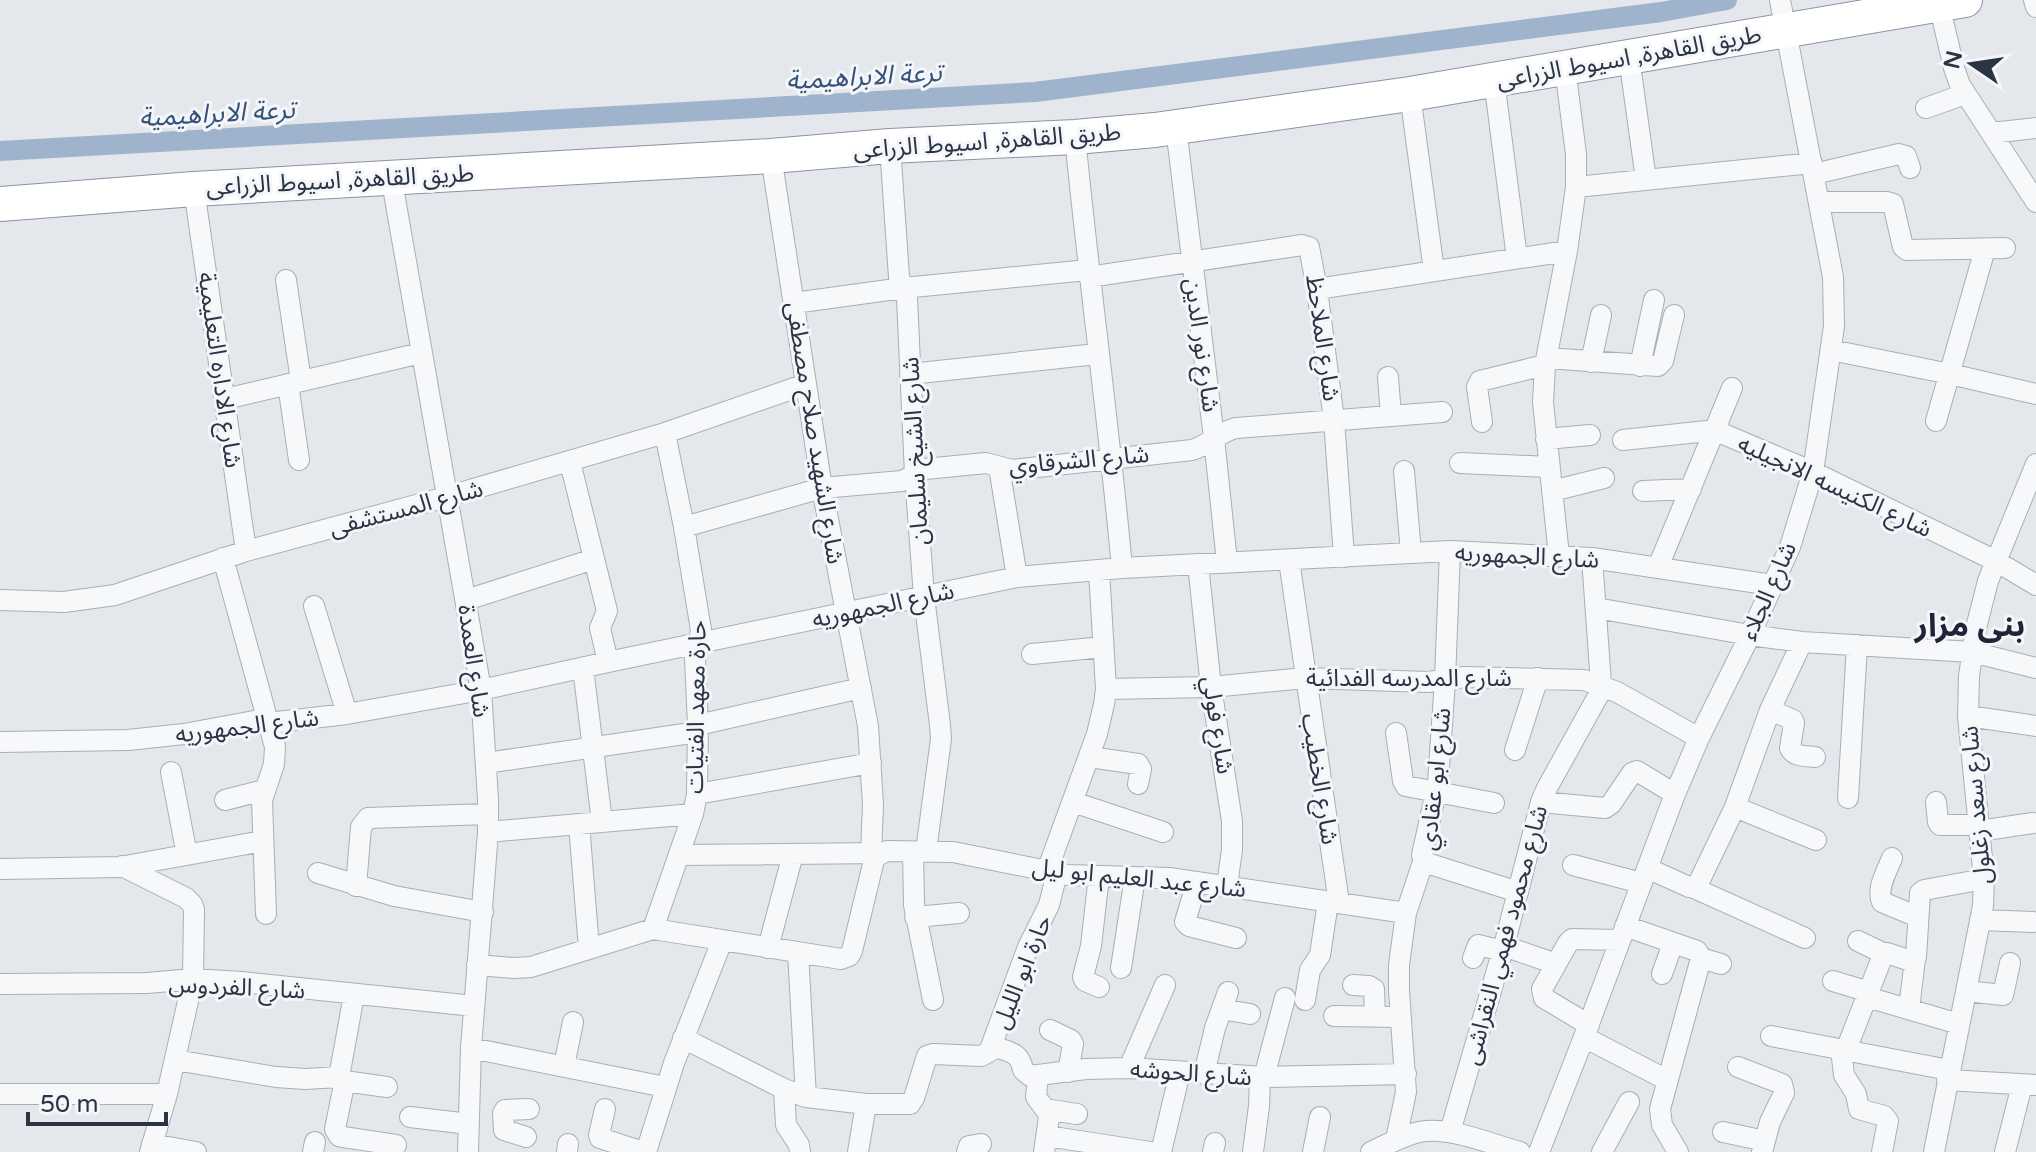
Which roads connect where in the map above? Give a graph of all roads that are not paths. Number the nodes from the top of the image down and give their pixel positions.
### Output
1 (2034, 0) edge
2 (1952, 2) edge
3 (2036, 7) edge
4 (1783, 15) edge
5 (1629, 57) junction
6 (1565, 68) junction
7 (1494, 80) junction
8 (1410, 94) junction
9 (1965, 94) junction
10 (1926, 108) dead end
11 (1176, 128) junction
12 (2036, 128) edge
13 (1991, 133) junction
14 (1075, 137) junction
15 (890, 146) junction
16 (771, 156) junction
17 (1910, 168) dead end
18 (1813, 169) junction
19 (391, 176) junction
20 (1646, 180) junction
21 (1576, 187) junction
22 (194, 189) junction
23 (1819, 202) junction
24 (2036, 202) edge
25 (0, 204) edge
26 (1567, 251) junction
27 (1517, 258) junction
28 (1191, 262) junction
29 (1434, 271) junction
30 (1088, 273) junction
31 (286, 280) dead end
32 (903, 288) junction
33 (1317, 289) junction
34 (1654, 300) dead end
35 (794, 303) junction
36 (1601, 315) dead end
37 (1674, 315) dead end
38 (1831, 350) junction
39 (421, 353) junction
40 (1097, 354) junction
41 (1546, 362) junction
42 (1591, 362) junction
43 (1640, 366) junction
44 (910, 374) junction
45 (1950, 374) junction
46 (1388, 377) dead end
47 (295, 383) junction
48 (806, 384) junction
49 (1732, 388) dead end
50 (2036, 394) edge
51 (225, 399) junction
52 (1442, 412) dead end
53 (1391, 416) junction
54 (1334, 420) junction
55 (1936, 421) dead end
56 (1482, 422) dead end
57 (1714, 432) junction
58 (665, 433) junction
59 (1590, 435) dead end
60 (1214, 438) junction
61 (1546, 439) junction
62 (1623, 440) dead end
63 (1112, 458) junction
64 (299, 460) dead end
65 (570, 462) junction
66 (1460, 463) dead end
67 (2036, 464) edge
68 (999, 467) junction
69 (1549, 467) junction
70 (1404, 471) dead end
71 (1813, 472) junction
72 (915, 474) junction
73 (1604, 478) dead end
74 (822, 488) junction
75 (1691, 489) junction
76 (1552, 491) junction
77 (1643, 491) dead end
78 (446, 497) junction
79 (684, 527) junction
80 (246, 551) junction
81 (1450, 551) junction
82 (1411, 553) junction
83 (1559, 556) junction
84 (1344, 557) junction
85 (223, 558) junction
86 (1592, 558) junction
87 (594, 559) junction
88 (1289, 560) junction
89 (1996, 561) junction
90 (1227, 562) junction
91 (1198, 564) junction
92 (1658, 567) junction
93 (1122, 568) junction
94 (1099, 570) junction
95 (1017, 577) junction
96 (1772, 585) junction
97 (2036, 585) edge
98 (924, 597) junction
99 (0, 600) edge
100 (466, 600) junction
101 (314, 606) dead end
102 (1596, 608) junction
103 (846, 613) junction
104 (1750, 635) junction
105 (1802, 642) junction
106 (698, 644) junction
107 (1857, 645) junction
108 (1103, 647) junction
109 (1972, 652) junction
110 (1032, 654) dead end
111 (608, 662) junction
112 (583, 668) junction
113 (2036, 668) edge
114 (1305, 678) junction
115 (1538, 678) junction
116 (1445, 680) junction
117 (1601, 684) junction
118 (1211, 687) junction
119 (861, 688) junction
120 (1106, 689) junction
121 (481, 690) junction
122 (1770, 710) junction
123 (347, 714) junction
124 (1968, 716) junction
125 (268, 722) junction
126 (2036, 726) edge
127 (698, 728) junction
128 (1396, 733) dead end
129 (1699, 738) junction
130 (0, 742) edge
131 (593, 747) junction
132 (1515, 750) dead end
133 (1090, 757) junction
134 (1815, 757) dead end
135 (486, 763) junction
136 (871, 763) junction
137 (171, 772) dead end
138 (1138, 784) dead end
139 (264, 790) junction
140 (1437, 792) junction
141 (1675, 794) junction
142 (1848, 798) dead end
143 (225, 800) dead end
144 (1073, 802) junction
145 (1541, 802) junction
146 (1936, 802) dead end
147 (1494, 803) dead end
148 (695, 804) junction
149 (1735, 807) junction
150 (602, 822) junction
151 (488, 823) junction
152 (2033, 823) dead end
153 (579, 824) junction
154 (1978, 828) junction
155 (1163, 832) dead end
156 (1816, 840) dead end
157 (263, 841) junction
158 (920, 852) junction
159 (876, 853) junction
160 (793, 854) junction
161 (187, 855) junction
162 (679, 855) junction
163 (1892, 858) dead end
164 (1424, 859) junction
165 (1573, 865) dead end
166 (122, 866) junction
167 (0, 869) edge
168 (1052, 872) junction
169 (318, 873) dead end
170 (1644, 875) junction
171 (1099, 876) junction
172 (1135, 877) junction
173 (1984, 879) junction
174 (1197, 882) junction
175 (1227, 885) junction
176 (356, 886) junction
177 (1694, 888) junction
178 (1518, 892) junction
179 (1333, 902) junction
180 (483, 912) junction
181 (959, 913) dead end
182 (1406, 913) junction
183 (266, 914) dead end
184 (915, 917) junction
185 (1918, 917) junction
186 (1980, 920) junction
187 (2033, 922) dead end
188 (653, 929) junction
189 (1623, 933) junction
190 (1236, 938) dead end
191 (1805, 938) dead end
192 (722, 941) junction
193 (1858, 941) dead end
194 (1673, 943) junction
195 (768, 948) junction
196 (1503, 948) junction
197 (589, 949) junction
198 (798, 952) junction
199 (1885, 954) junction
200 (1473, 958) dead end
201 (1915, 959) junction
202 (2010, 963) dead end
203 (1556, 964) junction
204 (477, 965) junction
205 (1121, 968) dead end
206 (1662, 974) dead end
207 (193, 979) junction
208 (1833, 981) dead end
209 (0, 984) edge
210 (1165, 985) dead end
211 (1353, 985) dead end
212 (1099, 987) dead end
213 (1966, 991) junction
214 (1868, 994) junction
215 (354, 995) junction
216 (933, 1000) dead end
217 (474, 1006) junction
218 (1909, 1009) junction
219 (1250, 1014) dead end
220 (1334, 1016) dead end
221 (1375, 1017) junction
222 (1401, 1017) junction
223 (573, 1022) dead end
224 (1959, 1024) junction
225 (1050, 1030) dead end
226 (1587, 1031) junction
227 (1771, 1036) dead end
228 (683, 1038) junction
229 (992, 1046) junction
230 (471, 1048) junction
231 (1844, 1050) junction
232 (175, 1060) junction
233 (564, 1066) junction
234 (1738, 1067) dead end
235 (1129, 1068) junction
236 (1068, 1072) junction
237 (1180, 1072) junction
238 (1204, 1074) junction
239 (1406, 1074) junction
240 (1948, 1075) junction
241 (1038, 1076) junction
242 (1262, 1077) junction
243 (342, 1079) junction
244 (1667, 1080) junction
245 (2029, 1085) edge
246 (387, 1087) dead end
247 (665, 1087) junction
248 (784, 1089) junction
249 (0, 1094) edge
250 (167, 1094) junction
251 (806, 1097) junction
252 (1629, 1102) dead end
253 (866, 1104) junction
254 (529, 1109) dead end
255 (605, 1109) dead end
256 (1045, 1109) junction
257 (1077, 1114) dead end
258 (503, 1116) junction
259 (410, 1117) dead end
260 (469, 1117) junction
261 (1320, 1117) dead end
262 (1724, 1129) dead end
263 (1450, 1132) junction
264 (526, 1137) dead end
265 (1396, 1140) junction
266 (1045, 1144) edge
267 (396, 1145) dead end
268 (1075, 1146) edge
269 (1764, 1146) edge
270 (151, 1148) edge
271 (1126, 1150) edge
272 (196, 1152) edge
273 (468, 1152) edge
274 (645, 1152) edge
275 (800, 1152) edge
276 (858, 1152) edge
277 (1150, 1152) edge
278 (1161, 1152) edge
279 (1253, 1152) edge
280 (1313, 1152) edge
281 (1372, 1152) edge
282 (1520, 1152) edge
283 (1539, 1152) edge
284 (1602, 1152) edge
285 (1678, 1152) edge
286 (1882, 1152) edge
287 (1934, 1152) edge
288 (2005, 1152) edge

1 - 3 street
2 - 4 highway, طريق القاهرة, اسيوط الزراعى
2 - 9 street
4 - 5 highway, طريق القاهرة, اسيوط الزراعى
4 - 18 street, شارع الجلاء
5 - 6 highway, طريق القاهرة, اسيوط الزراعى
5 - 20 street
6 - 7 highway, طريق القاهرة, اسيوط الزراعى
6 - 21 street
7 - 8 highway, طريق القاهرة, اسيوط الزراعى
7 - 27 street
8 - 11 highway, طريق القاهرة, اسيوط الزراعى
8 - 29 street
9 - 10 street
9 - 13 street
11 - 14 highway, طريق القاهرة, اسيوط الزراعى
11 - 28 street, شارع نور الدين
12 - 13 street
13 - 24 street
14 - 15 highway, طريق القاهرة, اسيوط الزراعى
14 - 30 street
15 - 16 highway, طريق القاهرة, اسيوط الزراعى
15 - 32 street, شارع الشيخ سليمان
16 - 19 highway, طريق القاهرة, اسيوط الزراعى
16 - 35 street, شارع الشهيد صلاح مصطفى
17 - 18 street
18 - 20 street
18 - 23 street, شارع الجلاء
19 - 22 highway, طريق القاهرة, اسيوط الزراعى
19 - 39 street, شارع العمدة
20 - 21 street
21 - 26 street
22 - 25 highway, طريق القاهرة, اسيوط الزراعى
22 - 51 street, شارع الاداره التعليمية
23 - 38 street, شارع الجلاء
23 - 45 street
26 - 27 street
26 - 41 street
27 - 29 street
28 - 30 street, شارع الملاحظ
28 - 33 street, شارع الملاحظ
28 - 60 street, شارع نور الدين
29 - 33 street
30 - 32 street, شارع الملاحظ
30 - 40 street
31 - 47 street
32 - 35 street, شارع الملاحظ
32 - 44 street, شارع الشيخ سليمان
33 - 54 street, شارع الملاحظ
34 - 43 street
35 - 48 street, شارع الشهيد صلاح مصطفى
36 - 42 street
37 - 43 street
38 - 45 street
38 - 71 street, شارع الجلاء
39 - 47 street
39 - 78 street, شارع العمدة
40 - 44 street
40 - 63 street
41 - 42 street
41 - 56 street
41 - 61 street
42 - 43 street
44 - 72 street, شارع الشيخ سليمان
45 - 50 street
45 - 55 street
46 - 53 street
47 - 51 street
47 - 64 street
48 - 58 street, شارع المستشفى
48 - 74 street, شارع الشهيد صلاح مصطفى
49 - 57 street
51 - 80 street, شارع الاداره التعليمية
52 - 53 street, شارع الشرقاوي
53 - 54 street, شارع الشرقاوي
54 - 60 street, شارع الشرقاوي
54 - 84 street, شارع الملاحظ
57 - 62 street, شارع الكنيسه الانجيليه
57 - 71 street, شارع الكنيسه الانجيليه
57 - 75 street
58 - 65 street, شارع المستشفى
58 - 79 street, حارة معهد الفتيات
59 - 61 street
60 - 63 street, شارع الشرقاوي
60 - 90 street, شارع نور الدين
61 - 69 street
63 - 68 street, شارع الشرقاوي
63 - 93 street
65 - 78 street, شارع المستشفى
65 - 87 street
66 - 69 street
67 - 89 street, شارع سعد زغلول
68 - 72 street, شارع الشرقاوي
68 - 95 street
69 - 76 street
70 - 82 street
71 - 89 street, شارع الكنيسه الانجيليه
71 - 96 street, شارع الجلاء
72 - 74 street, شارع الشرقاوي
72 - 98 street, شارع الشيخ سليمان
73 - 76 street
74 - 79 street, شارع الشرقاوي
74 - 103 street, شارع الشهيد صلاح مصطفى
75 - 77 street
75 - 92 street
76 - 83 street
78 - 80 street, شارع المستشفى
78 - 100 street, شارع العمدة
79 - 106 street, حارة معهد الفتيات
80 - 85 street, شارع المستشفى
81 - 82 street, شارع الجمهوريه
81 - 83 street, شارع الجمهوريه
81 - 116 street, شارع ابو عقادي
82 - 84 street, شارع الجمهوريه
83 - 86 street, شارع الجمهوريه
84 - 88 street, شارع الجمهوريه
85 - 99 street, شارع المستشفى
85 - 125 street
86 - 92 street, شارع الجمهوريه
86 - 102 street, شارع محمود فهمي النقراشى
87 - 100 street
87 - 111 street
88 - 90 street, شارع الجمهوريه
88 - 114 street, شارع الخطيب
89 - 97 street, شارع الكنيسه الانجيليه
89 - 109 street, شارع سعد زغلول
90 - 91 street, شارع الجمهوريه
91 - 93 street, شارع الجمهوريه
91 - 118 street, شارع فولي
92 - 96 street, شارع الجمهوريه
93 - 94 street, شارع الجمهوريه
94 - 95 street, شارع الجمهوريه
94 - 108 street, حارة ابو الليل
95 - 98 street, شارع الجمهوريه
96 - 104 street, شارع الجلاء
98 - 103 street, شارع الجمهوريه
98 - 158 street, شارع الشيخ سليمان
100 - 121 street, شارع العمدة
101 - 123 street
102 - 104 street, شارع الجمهوريه
102 - 117 street, شارع محمود فهمي النقراشى
103 - 106 street, شارع الجمهوريه
103 - 119 street, شارع الشهيد صلاح مصطفى
104 - 105 street, شارع الجمهوريه
104 - 129 street, شارع الجلاء
105 - 107 street, شارع الجمهوريه
105 - 122 street
106 - 111 street, شارع الجمهوريه
106 - 127 street, حارة معهد الفتيات
107 - 109 street, شارع الجمهوريه
107 - 142 street
108 - 110 street
108 - 120 street, حارة ابو الليل
109 - 113 street, شارع الجمهوريه
109 - 124 street, شارع سعد زغلول
111 - 112 street, شارع الجمهوريه
112 - 121 street, شارع الجمهوريه
112 - 131 street
114 - 116 street, شارع المدرسه الفدائية
114 - 118 street, شارع المدرسه الفدائية
114 - 179 street, شارع الخطيب
115 - 116 street, شارع المدرسه الفدائية
115 - 117 street, شارع المدرسه الفدائية
115 - 132 street
116 - 140 street, شارع ابو عقادي
117 - 129 street, شارع المدرسه الفدائية
117 - 145 street, شارع محمود فهمي النقراشى
118 - 120 street, شارع المدرسه الفدائية
118 - 175 street, شارع فولي
119 - 127 street
119 - 136 street, شارع الشهيد صلاح مصطفى
120 - 133 street, حارة ابو الليل
121 - 123 street, شارع الجمهوريه
121 - 135 street, شارع العمدة
122 - 134 street
122 - 149 street
123 - 125 street, شارع الجمهوريه
124 - 126 street
124 - 154 street, شارع سعد زغلول
125 - 130 street, شارع الجمهوريه
125 - 139 street
127 - 131 street
127 - 148 street, حارة معهد الفتيات
128 - 140 street
129 - 141 street, شارع الجلاء
131 - 135 street
131 - 150 street
133 - 138 street
133 - 144 street, حارة ابو الليل
135 - 151 street, شارع العمدة
136 - 148 street
136 - 159 street, شارع الشهيد صلاح مصطفى
137 - 161 street
139 - 143 street
139 - 157 street
140 - 147 street
140 - 164 street, شارع ابو عقادي
141 - 145 street
141 - 170 street, شارع الجلاء
144 - 155 street
144 - 168 street, حارة ابو الليل
145 - 178 street, شارع محمود فهمي النقراشى
146 - 154 street
148 - 150 street
148 - 162 street, حارة معهد الفتيات
149 - 156 street
149 - 177 street
150 - 153 street
151 - 153 street
151 - 176 street
151 - 180 street, شارع العمدة
152 - 154 street
153 - 197 street
154 - 173 street, شارع سعد زغلول
157 - 161 street
157 - 183 street
158 - 159 street, شارع عبد العليم ابو ليل
158 - 168 street, شارع عبد العليم ابو ليل
158 - 184 street, شارع الشيخ سليمان
159 - 160 street, شارع عبد العليم ابو ليل
159 - 198 street
160 - 162 street, شارع عبد العليم ابو ليل
160 - 195 street
161 - 166 street
162 - 188 street, حارة معهد الفتيات
163 - 185 street
164 - 178 street, شارع ابو عقادي
164 - 182 street
165 - 170 street
166 - 167 street
166 - 207 street
168 - 171 street, شارع عبد العليم ابو ليل
168 - 229 street, حارة ابو الليل
169 - 176 street
170 - 177 street
170 - 189 street, شارع الجلاء
171 - 172 street, شارع عبد العليم ابو ليل
171 - 212 street
172 - 174 street, شارع عبد العليم ابو ليل
172 - 205 street
173 - 185 street
173 - 186 street, شارع سعد زغلول
174 - 175 street, شارع عبد العليم ابو ليل
174 - 190 street
175 - 179 street, شارع عبد العليم ابو ليل
176 - 180 street
177 - 191 street
178 - 196 street, شارع محمود فهمي النقراشى
179 - 182 street, شارع عبد العليم ابو ليل
179 - 242 street, شارع الخطيب
180 - 204 street, شارع العمدة
181 - 184 street
182 - 222 street
184 - 216 street, شارع الشيخ سليمان
185 - 201 street
186 - 187 street
186 - 213 street, شارع سعد زغلول
188 - 192 street
188 - 197 street
189 - 194 street
189 - 203 street
189 - 226 street, شارع الجلاء
192 - 195 street
192 - 228 street
193 - 199 street
194 - 206 street
194 - 244 street
195 - 198 street
196 - 200 street
196 - 203 street
196 - 263 street, شارع محمود فهمي النقراشى
197 - 204 street
198 - 251 street
199 - 201 street
199 - 214 street
201 - 218 street
202 - 213 street
203 - 226 street
204 - 217 street, شارع العمدة
207 - 209 street, شارع الفردوس
207 - 215 street, شارع الفردوس
207 - 232 street
208 - 214 street
210 - 235 street
211 - 221 street
213 - 224 street, شارع سعد زغلول
214 - 218 street
214 - 231 street
215 - 217 street, شارع الفردوس
215 - 243 street
217 - 230 street, شارع العمدة
218 - 224 street
219 - 238 street
220 - 221 street
221 - 222 street
222 - 239 street
223 - 233 street
224 - 240 street, شارع سعد زغلول
225 - 236 street
226 - 244 street
226 - 283 street, شارع الجلاء
227 - 231 street
228 - 247 street
228 - 248 street, حارة ابو الليل
229 - 241 street
229 - 253 street, حارة ابو الليل
230 - 233 street
230 - 260 street, شارع العمدة
231 - 240 street
231 - 286 street
232 - 243 street
232 - 250 street
233 - 247 street
234 - 269 street
235 - 236 street, شارع الحوشه
235 - 237 street, شارع الحوشه
236 - 241 street, شارع الحوشه
237 - 238 street, شارع الحوشه
237 - 278 street
238 - 242 street, شارع الحوشه
239 - 242 street, شارع الحوشه
239 - 265 street
240 - 245 street
240 - 287 street, شارع سعد زغلول
241 - 256 street
242 - 279 street, شارع الخطيب
243 - 246 street
243 - 267 street
244 - 285 street
245 - 288 street
247 - 274 street
248 - 251 street, حارة ابو الليل
248 - 275 street
249 - 250 street
250 - 270 street
251 - 253 street, حارة ابو الليل
252 - 284 street
253 - 276 street
254 - 258 street
255 - 274 street
256 - 257 street
256 - 266 street
258 - 260 street
258 - 264 street
259 - 260 street
260 - 273 street, شارع العمدة
261 - 280 street
262 - 269 street
263 - 265 street
263 - 282 street
265 - 281 street
266 - 268 street
268 - 271 street
270 - 272 street
271 - 277 street

